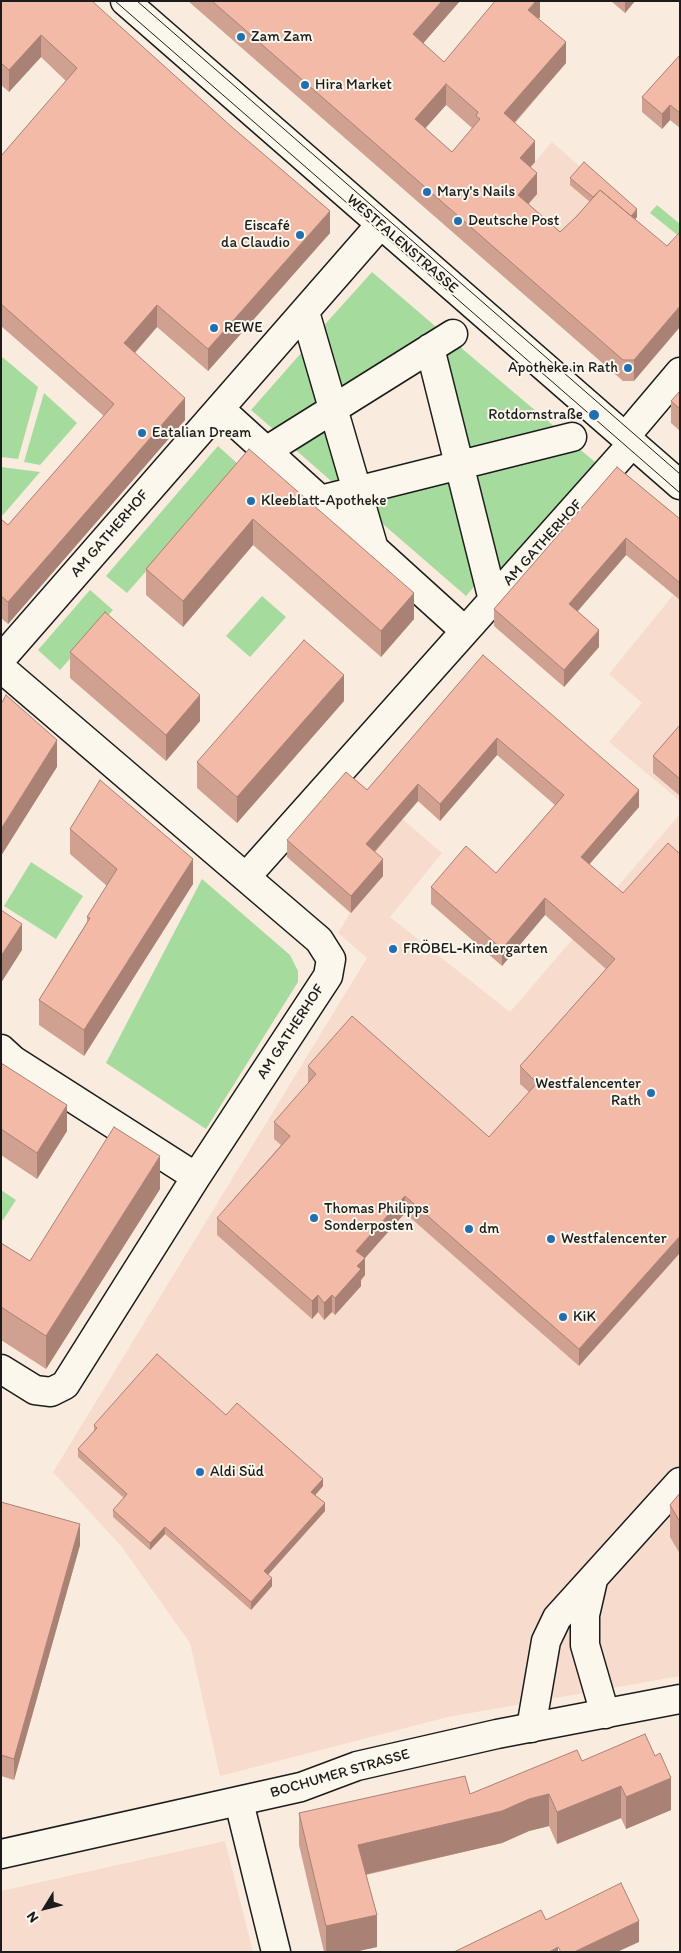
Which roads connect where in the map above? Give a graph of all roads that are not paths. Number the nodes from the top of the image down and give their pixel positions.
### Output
1 (125, 1) edge
2 (380, 225) junction
3 (305, 312) junction
4 (453, 334) dead end
5 (430, 348) junction
6 (680, 372) edge
7 (220, 409) junction
8 (333, 409) junction
9 (572, 437) dead end
10 (623, 446) junction
11 (266, 451) junction
12 (459, 465) junction
13 (680, 485) edge
14 (357, 491) junction
15 (320, 500) junction
16 (374, 549) junction
17 (493, 600) junction
18 (465, 631) junction
19 (1, 659) edge
20 (1, 668) edge
21 (246, 877) junction
22 (1, 1049) edge
23 (196, 1177) junction
24 (1, 1369) edge
25 (680, 1482) edge
26 (593, 1580) junction
27 (680, 1699) edge
28 (605, 1714) junction
29 (531, 1728) junction
30 (239, 1802) junction
31 (1, 1854) edge
32 (276, 1952) edge

1 - 2 street, WESTFALENSTRASSE
2 - 3 street, AM GATHERHOF
2 - 10 street, WESTFALENSTRASSE
3 - 7 street, AM GATHERHOF
3 - 8 street
4 - 5 street
5 - 8 street
5 - 12 street
6 - 10 street
7 - 11 street
7 - 19 street, AM GATHERHOF
8 - 11 street
8 - 14 street
9 - 12 street
10 - 13 street, WESTFALENSTRASSE
10 - 17 street, AM GATHERHOF
11 - 15 street
12 - 14 street
12 - 17 street
14 - 15 street
14 - 16 street
15 - 16 street
16 - 18 street
17 - 18 street, AM GATHERHOF
18 - 21 street, AM GATHERHOF
20 - 21 street, AM GATHERHOF
21 - 23 street, AM GATHERHOF
22 - 23 street
23 - 24 street, AM GATHERHOF
25 - 26 street
26 - 28 street
26 - 29 street
27 - 28 street, BOCHUMER STRASSE
28 - 29 street, BOCHUMER STRASSE
29 - 30 street, BOCHUMER STRASSE
30 - 31 street, BOCHUMER STRASSE
30 - 32 street

